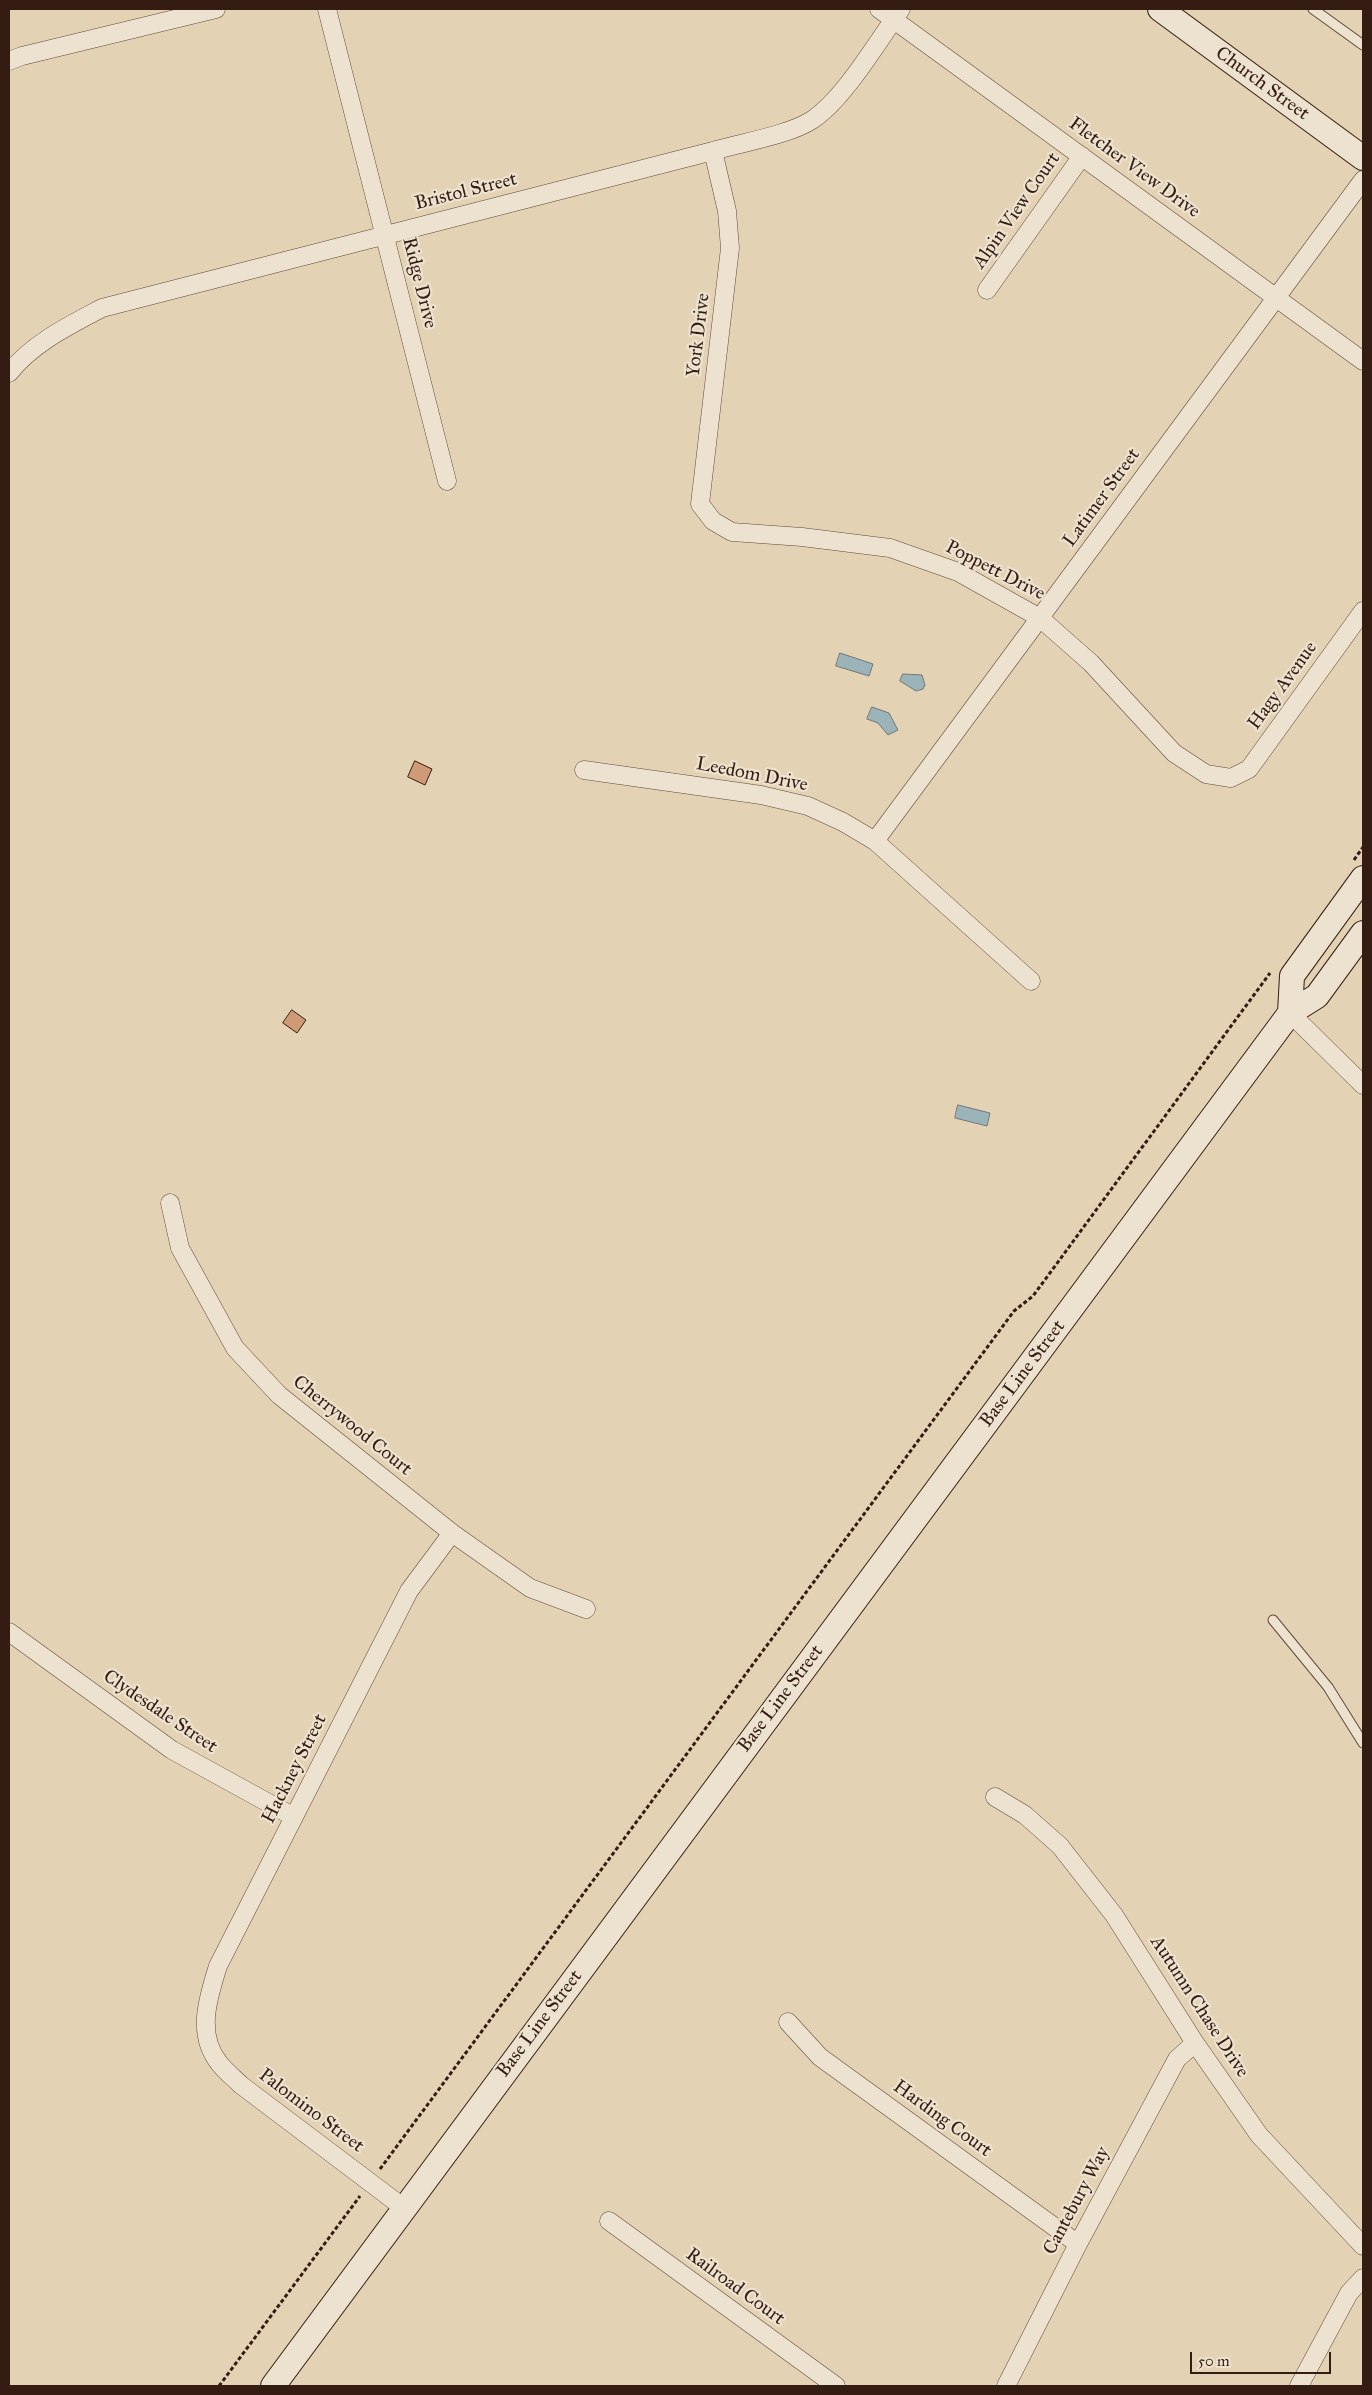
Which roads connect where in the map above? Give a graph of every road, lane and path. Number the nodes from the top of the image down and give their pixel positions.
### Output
1 (216, 9) edge
2 (328, 9) edge
3 (1160, 9) edge
4 (1313, 9) edge
5 (891, 12) edge
6 (1363, 45) edge
7 (9, 61) edge
8 (713, 151) junction
9 (1082, 156) junction
10 (1363, 158) edge
11 (1363, 180) edge
12 (384, 234) junction
13 (987, 290) dead end
14 (1276, 298) junction
15 (1363, 361) edge
16 (9, 373) edge
17 (447, 481) dead end
18 (713, 521) joint
19 (1363, 611) edge
20 (1040, 618) junction
21 (584, 770) dead end
22 (1231, 778) joint
23 (875, 841) junction
24 (1363, 847) edge
25 (1357, 871) edge
26 (1363, 933) edge
27 (1275, 967) dead end
28 (1032, 981) dead end
29 (1290, 1013) junction
30 (1363, 1085) edge
31 (170, 1203) dead end
32 (452, 1533) junction
33 (586, 1610) dead end
34 (1273, 1620) dead end
35 (9, 1632) edge
36 (1363, 1743) edge
37 (995, 1797) dead end
38 (294, 1817) junction
39 (788, 2022) dead end
40 (206, 2037) joint
41 (1195, 2043) junction
42 (370, 2182) junction
43 (404, 2208) junction
44 (609, 2221) dead end
45 (1078, 2244) junction
46 (1363, 2246) edge
47 (1363, 2278) edge
48 (219, 2386) edge
49 (274, 2386) edge
50 (836, 2386) edge
51 (1006, 2386) edge
52 (1299, 2386) edge

1 - 7 street
2 - 12 street, Ridge Drive
3 - 10 main road, Church Street
4 - 6 lane
5 - 8 street, Bristol Street
5 - 9 street, Fletcher View Drive
8 - 12 street, Bristol Street
8 - 18 street, York Drive
9 - 13 street, Alpin View Court
9 - 14 street, Fletcher View Drive
11 - 14 street, Latimer Street
12 - 16 street, Bristol Street
12 - 17 street, Ridge Drive
14 - 15 street, Fletcher View Drive
14 - 20 street, Latimer Street
18 - 20 street, Poppett Drive
19 - 22 street, Hagy Avenue
20 - 22 street, Poppett Drive
20 - 23 street, Latimer Street
21 - 23 street, Leedom Drive
23 - 28 street, Leedom Drive
24 - 25 path
25 - 29 main road
26 - 29 main road, Base Line Street
27 - 42 path
29 - 30 street
29 - 43 main road, Base Line Street
31 - 32 street, Cherrywood Court
32 - 33 street, Cherrywood Court
32 - 38 street, Hackney Street
34 - 36 lane
35 - 38 street, Clydesdale Street
37 - 41 street, Autumn Chase Drive
38 - 40 street, Hackney Street
39 - 45 street, Harding Court
40 - 42 street, Palomino Street
41 - 45 street, Cantebury Way
41 - 46 street, Autumn Chase Drive
42 - 43 street, Palomino Street
42 - 48 path
43 - 49 main road, Base Line Street
44 - 50 street, Railroad Court
45 - 51 street, Cantebury Way
47 - 52 street

